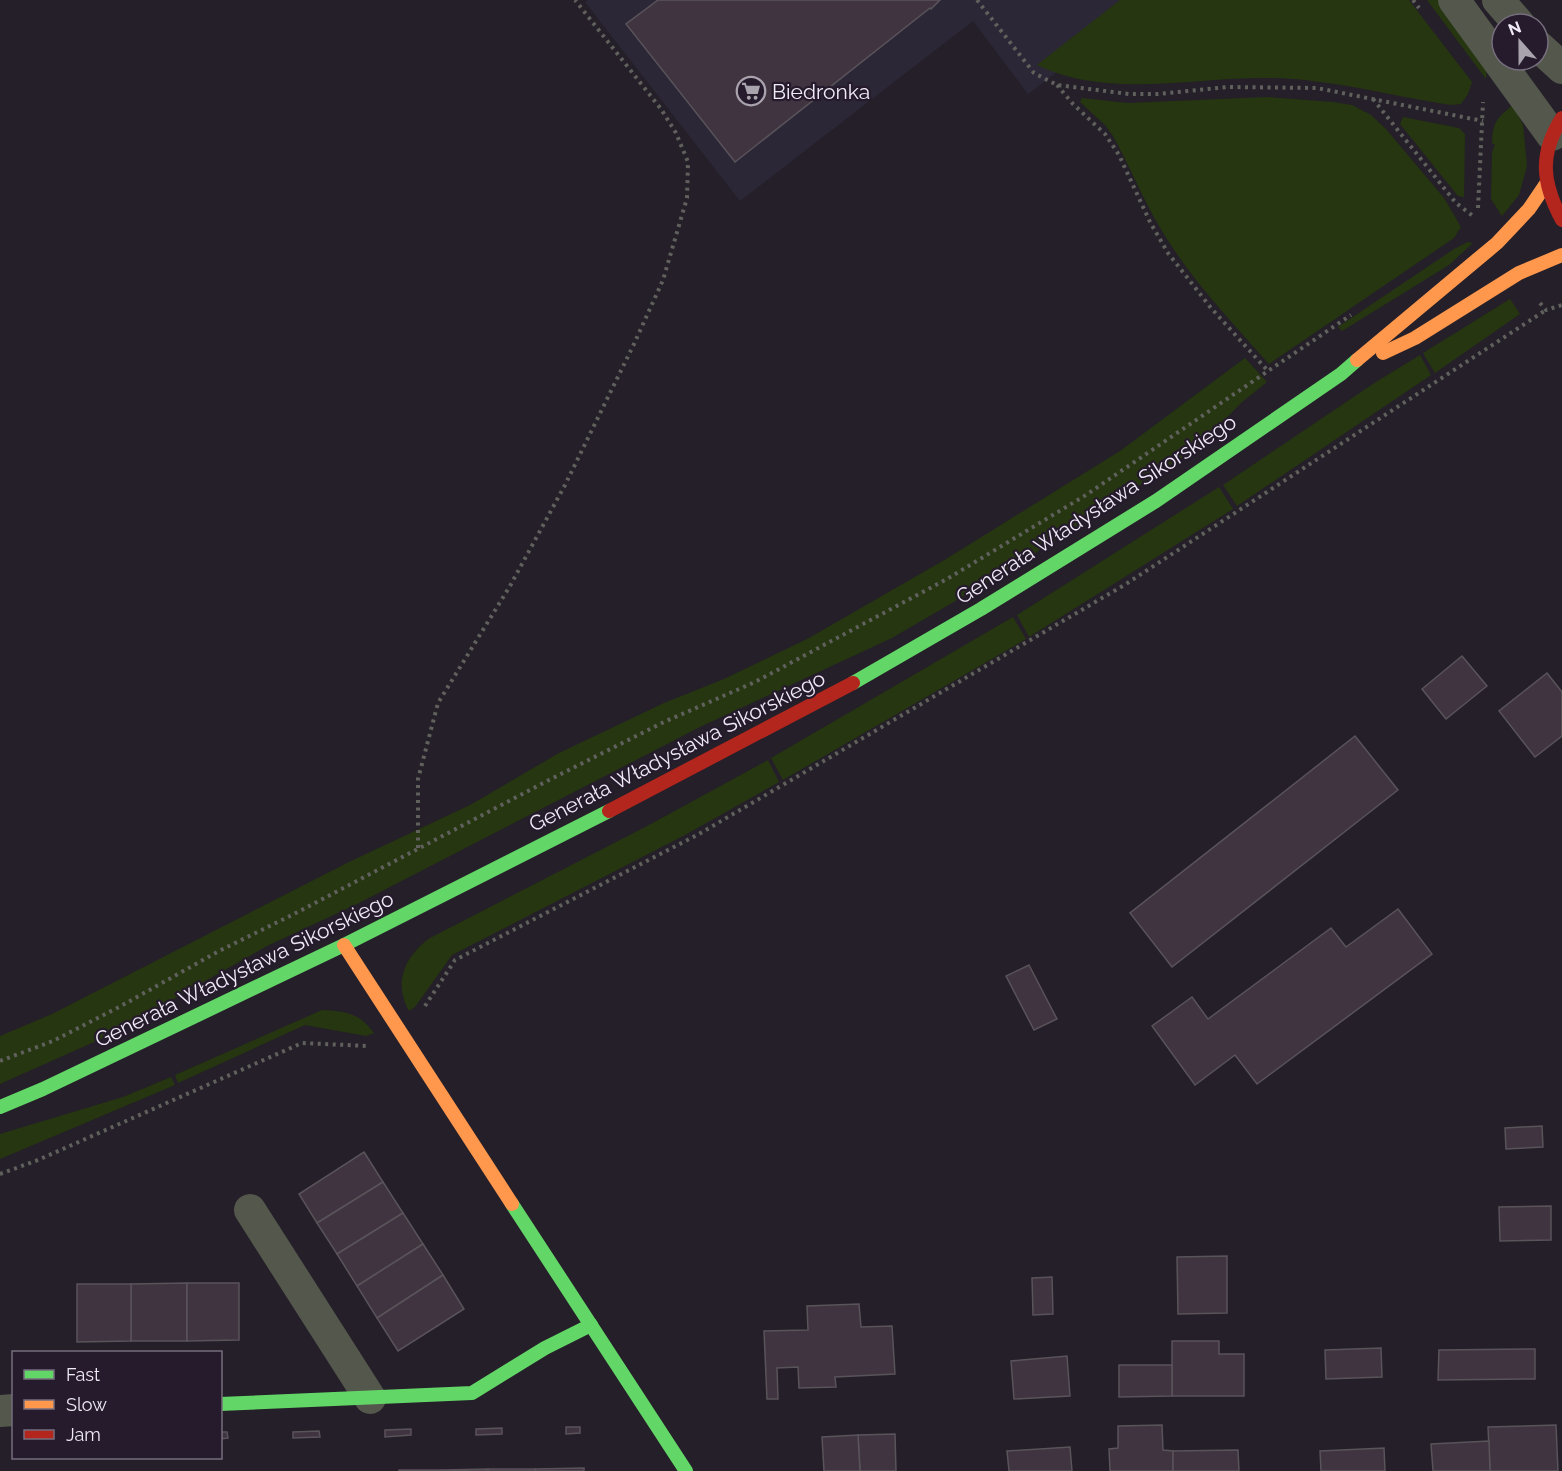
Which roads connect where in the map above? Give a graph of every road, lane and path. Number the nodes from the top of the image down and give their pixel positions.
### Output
1 (575, 0) edge
2 (977, 0) edge
3 (1454, 0) edge
4 (1498, 0) edge
5 (1508, 12) edge
6 (1550, 57) edge
7 (1562, 68) edge
8 (1057, 85) junction
9 (1373, 99) junction
10 (1483, 121) dead end
11 (1557, 126) edge
12 (1546, 184) junction
13 (1478, 219) dead end
14 (1562, 220) edge
15 (1562, 255) edge
16 (1545, 310) dead end
17 (1287, 359) dead end
18 (1268, 371) junction
19 (1341, 374) junction
20 (418, 849) junction
21 (344, 945) junction
22 (398, 1028) junction
23 (0, 1061) edge
24 (0, 1107) edge
25 (0, 1174) edge
26 (250, 1210) dead end
27 (591, 1325) junction
28 (370, 1398) junction
29 (222, 1404) edge
30 (686, 1471) edge

1 - 20 path
2 - 8 path
3 - 11 street
4 - 5 street
6 - 7 street
8 - 9 path
8 - 18 path
9 - 10 path
9 - 13 path
11 - 12 main road
12 - 14 main road
12 - 19 main road, Generała Władysława Sikorskiego
15 - 19 main road, Generała Władysława Sikorskiego
16 - 22 path
17 - 18 path
18 - 20 path
19 - 21 main road, Generała Władysława Sikorskiego
20 - 23 path
21 - 22 main road
21 - 24 main road, Generała Władysława Sikorskiego
22 - 25 path
22 - 27 main road
26 - 28 street
27 - 28 main road
27 - 30 main road
28 - 29 main road

